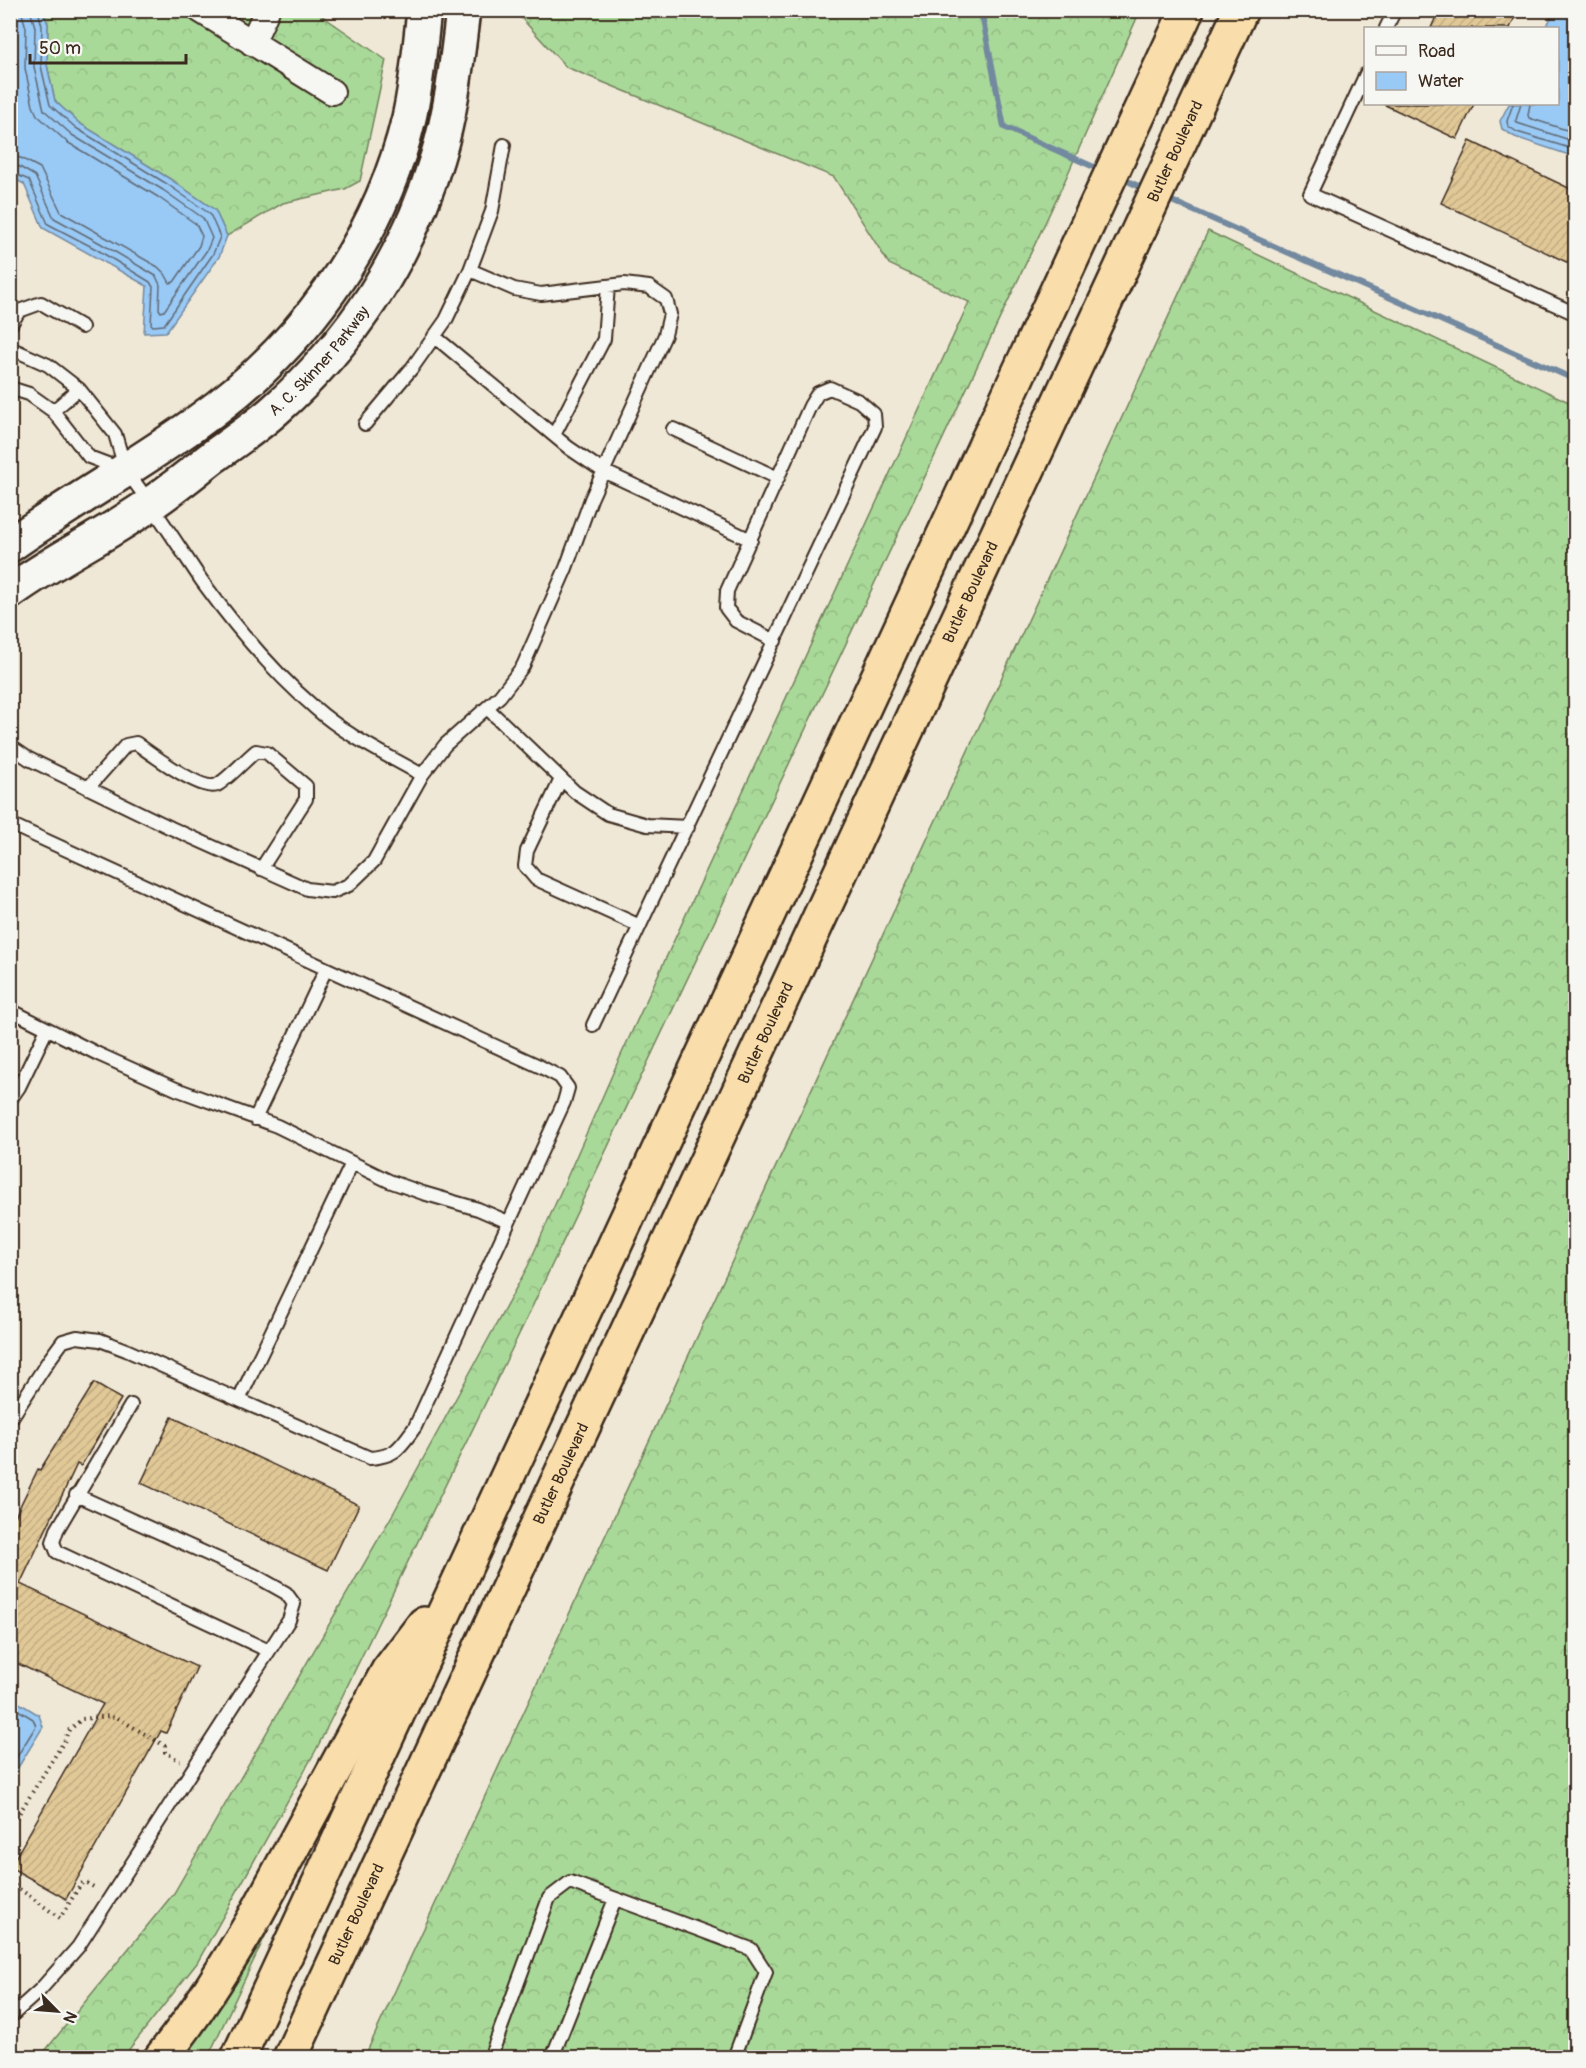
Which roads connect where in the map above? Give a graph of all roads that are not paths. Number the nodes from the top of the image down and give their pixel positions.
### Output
1 (200, 10) edge
2 (267, 10) edge
3 (424, 10) edge
4 (463, 10) edge
5 (1187, 10) edge
6 (1241, 10) edge
7 (1395, 10) edge
8 (1386, 27) edge
9 (252, 43) junction
10 (1364, 76) edge
11 (332, 92) dead end
12 (504, 145) dead end
13 (470, 270) junction
14 (608, 286) junction
15 (1575, 314) edge
16 (10, 326) edge
17 (82, 327) dead end
18 (434, 336) junction
19 (10, 348) edge
20 (10, 388) edge
21 (80, 388) junction
22 (53, 411) junction
23 (364, 424) dead end
24 (673, 429) dead end
25 (554, 435) junction
26 (126, 471) junction
27 (603, 471) junction
28 (778, 478) junction
29 (151, 504) junction
30 (751, 540) junction
31 (10, 545) edge
32 (10, 592) edge
33 (775, 641) junction
34 (487, 708) junction
35 (10, 746) edge
36 (422, 775) junction
37 (561, 779) junction
38 (88, 788) junction
39 (10, 824) edge
40 (688, 827) junction
41 (261, 868) junction
42 (640, 926) junction
43 (326, 969) junction
44 (10, 1011) edge
45 (593, 1025) dead end
46 (47, 1029) junction
47 (10, 1100) edge
48 (255, 1119) junction
49 (352, 1163) junction
50 (508, 1222) junction
51 (239, 1400) junction
52 (131, 1405) dead end
53 (10, 1420) edge
54 (76, 1495) junction
55 (462, 1575) junction
56 (269, 1651) junction
57 (389, 1844) junction
58 (615, 1899) junction
59 (10, 2017) edge
60 (161, 2058) edge
61 (238, 2058) edge
62 (290, 2058) edge
63 (312, 2058) edge
64 (490, 2058) edge
65 (552, 2058) edge
66 (734, 2058) edge

1 - 9 street
2 - 9 street
3 - 26 main road, A. C. Skinner Parkway
4 - 29 main road, A. C. Skinner Parkway
5 - 55 highway
6 - 57 highway, Butler Boulevard
7 - 8 lane
9 - 11 street
10 - 15 lane
12 - 13 lane
13 - 14 lane
13 - 18 lane
14 - 25 lane
14 - 27 lane
16 - 17 lane
18 - 23 lane
18 - 25 lane
19 - 21 lane
20 - 22 lane
21 - 22 lane
21 - 26 lane
22 - 26 lane
24 - 28 lane
25 - 27 lane
26 - 29 lane
26 - 31 main road, A. C. Skinner Parkway
27 - 30 lane
27 - 34 lane
28 - 30 lane
28 - 33 lane
29 - 32 main road, A. C. Skinner Parkway
29 - 36 lane
30 - 33 lane
33 - 40 lane
34 - 36 lane
34 - 37 lane
35 - 38 lane
36 - 41 lane
37 - 40 lane
37 - 42 lane
38 - 41 lane
38 - 41 lane
39 - 43 lane
40 - 42 lane
42 - 45 lane
43 - 48 lane
43 - 50 lane
44 - 46 lane
46 - 47 lane
46 - 48 lane
48 - 49 lane
49 - 50 lane
49 - 51 lane
50 - 51 lane
51 - 53 lane
52 - 54 lane
54 - 56 lane
54 - 56 lane
55 - 60 highway
55 - 61 highway
56 - 59 lane
57 - 62 highway, Butler Boulevard
57 - 63 highway
58 - 64 lane
58 - 65 lane
58 - 66 lane

